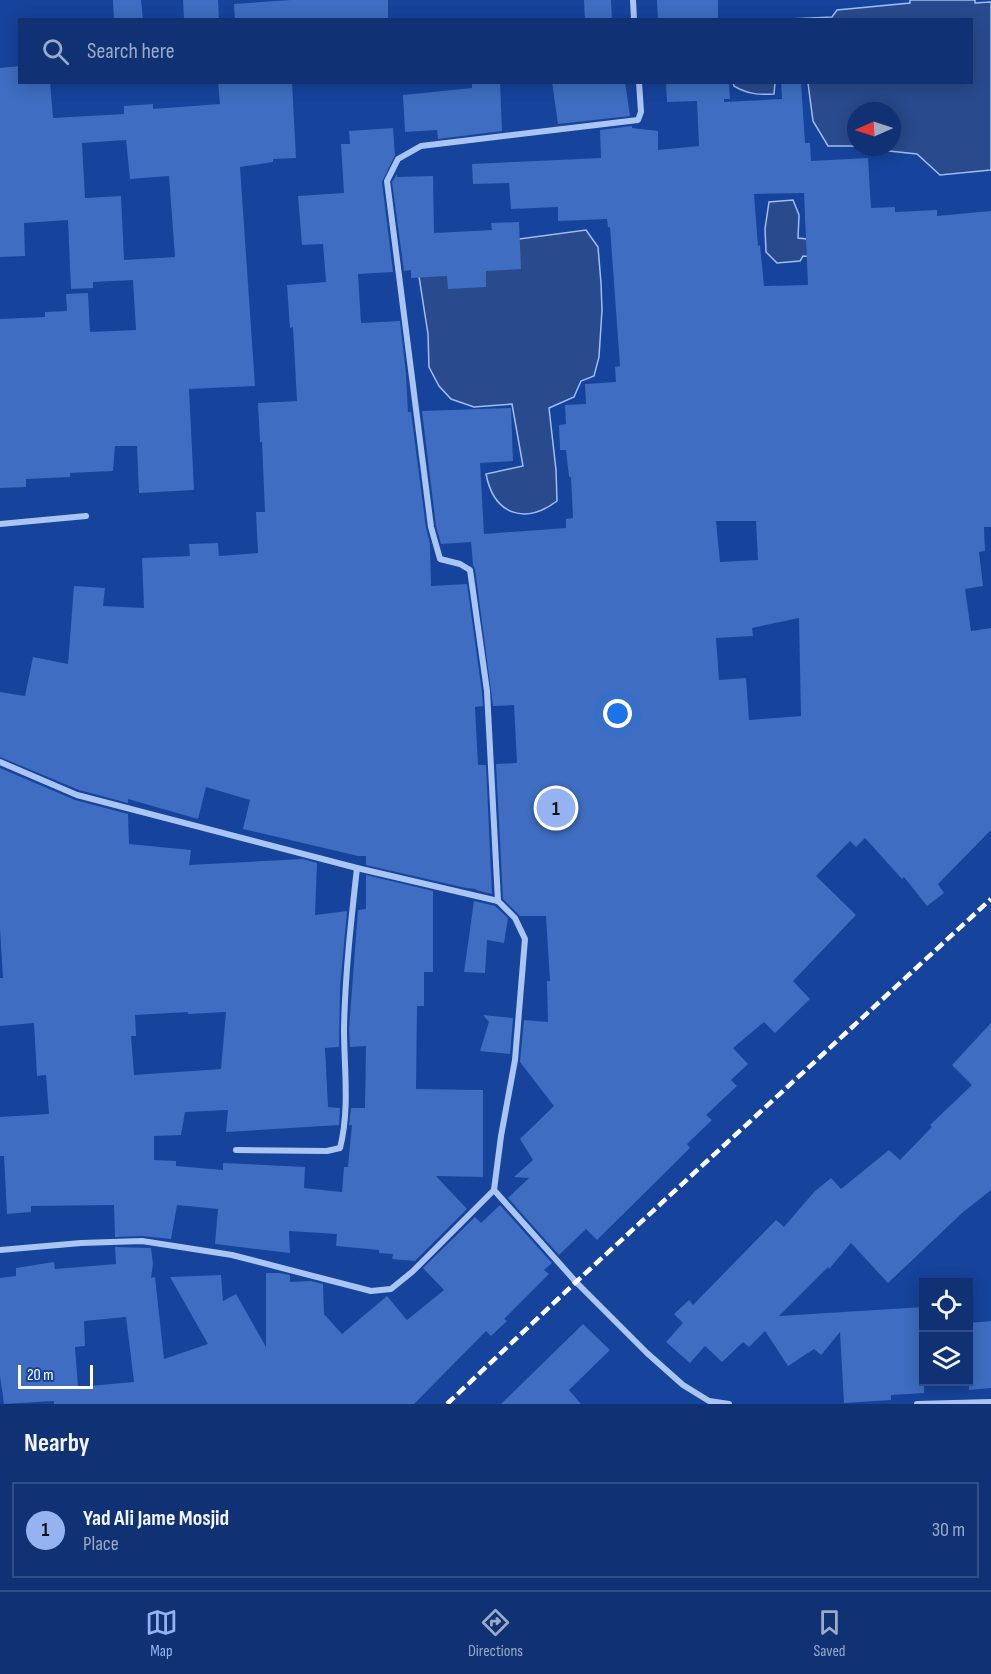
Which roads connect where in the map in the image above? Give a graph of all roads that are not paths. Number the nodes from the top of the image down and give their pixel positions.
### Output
1 (633, 0) edge
2 (634, 18) edge
3 (639, 84) edge
4 (86, 516) dead end
5 (0, 524) edge
6 (0, 762) edge
7 (357, 868) junction
8 (498, 901) junction
9 (236, 1150) dead end
10 (494, 1190) junction
11 (0, 1250) edge
12 (709, 1402) edge
13 (991, 1402) edge
14 (729, 1404) edge
15 (917, 1404) edge

1 - 2 street
3 - 8 street
4 - 5 street
6 - 7 street
7 - 8 street
7 - 9 street
8 - 10 street
10 - 11 street
10 - 12 street
12 - 14 street
13 - 15 street

